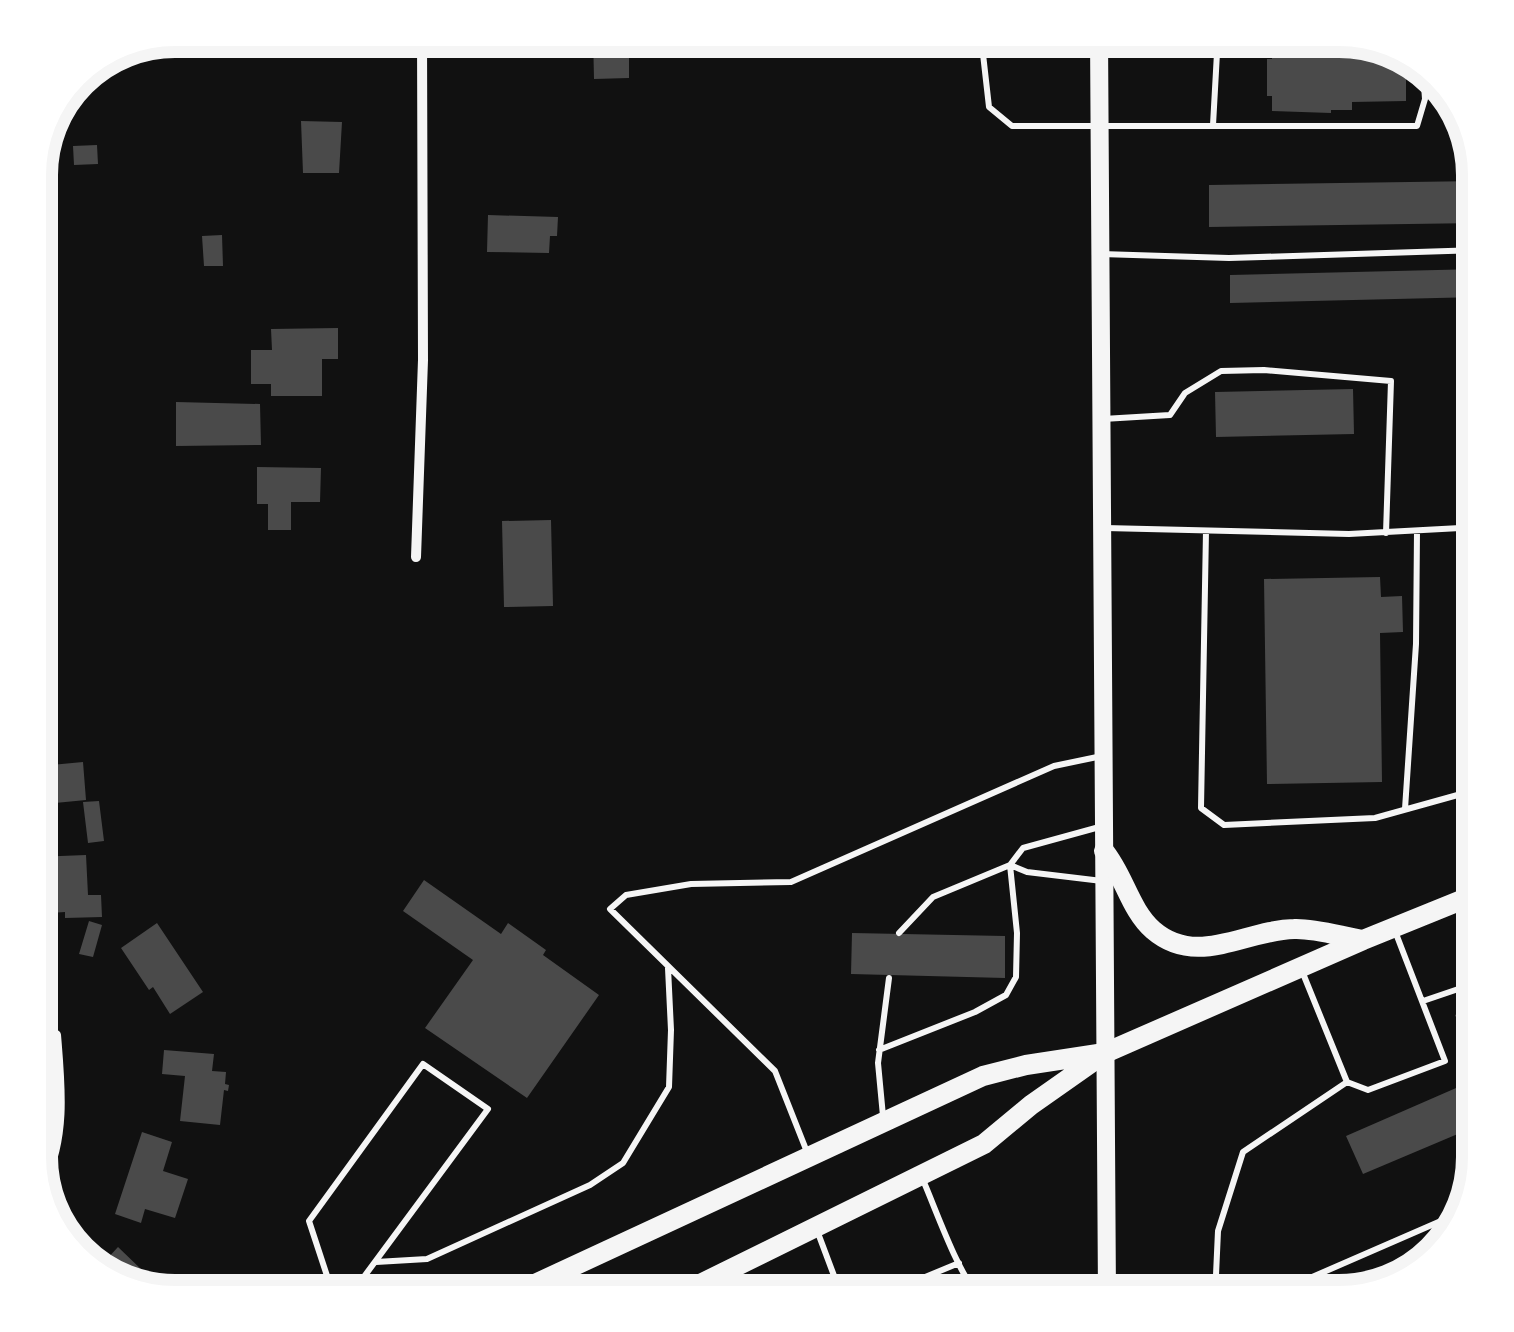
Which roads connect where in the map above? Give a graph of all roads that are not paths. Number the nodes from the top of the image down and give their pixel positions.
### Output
1 (422, 52) edge
2 (984, 52) edge
3 (1098, 52) edge
4 (1217, 52) edge
5 (1424, 87) edge
6 (1099, 125) junction
7 (1213, 125) junction
8 (1461, 251) edge
9 (1100, 254) junction
10 (1102, 419) junction
11 (1102, 528) junction
12 (1461, 528) edge
13 (1417, 531) junction
14 (1206, 532) junction
15 (1386, 534) junction
16 (416, 558) dead end
17 (1104, 756) junction
18 (1462, 794) edge
19 (1405, 809) junction
20 (1104, 826) junction
21 (1104, 851) junction
22 (1010, 865) junction
23 (1104, 881) junction
24 (1462, 901) edge
25 (1395, 930) junction
26 (898, 933) dead end
27 (1363, 940) junction
28 (668, 967) junction
29 (1301, 969) junction
30 (890, 978) dead end
31 (1462, 988) edge
32 (1423, 1001) junction
33 (56, 1035) dead end
34 (880, 1050) junction
35 (1105, 1052) junction
36 (1347, 1082) junction
37 (883, 1122) junction
38 (809, 1157) junction
39 (53, 1162) edge
40 (921, 1175) junction
41 (1442, 1223) edge
42 (816, 1226) junction
43 (375, 1262) junction
44 (960, 1263) junction
45 (562, 1271) junction
46 (328, 1280) edge
47 (361, 1280) edge
48 (543, 1280) edge
49 (557, 1280) edge
50 (708, 1280) edge
51 (836, 1280) edge
52 (918, 1280) edge
53 (966, 1280) edge
54 (1107, 1280) edge
55 (1216, 1280) edge
56 (1308, 1280) edge

1 - 16 street
2 - 6 lane
3 - 6 main road
4 - 7 lane
5 - 7 lane
6 - 7 lane
6 - 9 main road
8 - 9 lane
9 - 10 main road
10 - 11 main road
10 - 15 lane
11 - 14 lane
11 - 17 main road
12 - 13 lane
13 - 15 lane
13 - 19 lane
14 - 15 lane
14 - 19 lane
17 - 20 main road
17 - 28 lane
18 - 19 lane
20 - 21 main road
20 - 22 lane
21 - 23 main road
21 - 27 main road
22 - 23 lane
22 - 26 lane
22 - 34 lane
23 - 35 main road
24 - 25 main road
25 - 27 main road
25 - 32 lane
27 - 29 main road
28 - 38 lane
28 - 43 lane
29 - 35 main road
29 - 36 lane
30 - 34 lane
31 - 32 lane
32 - 36 lane
33 - 39 street
34 - 37 lane
35 - 37 main road
35 - 40 main road
35 - 54 main road
36 - 55 lane
37 - 38 main road
38 - 45 main road
40 - 42 main road
40 - 44 lane
41 - 56 lane
42 - 50 main road
42 - 51 lane
43 - 46 lane
43 - 47 lane
44 - 52 lane
44 - 53 lane
45 - 48 main road
45 - 49 lane

